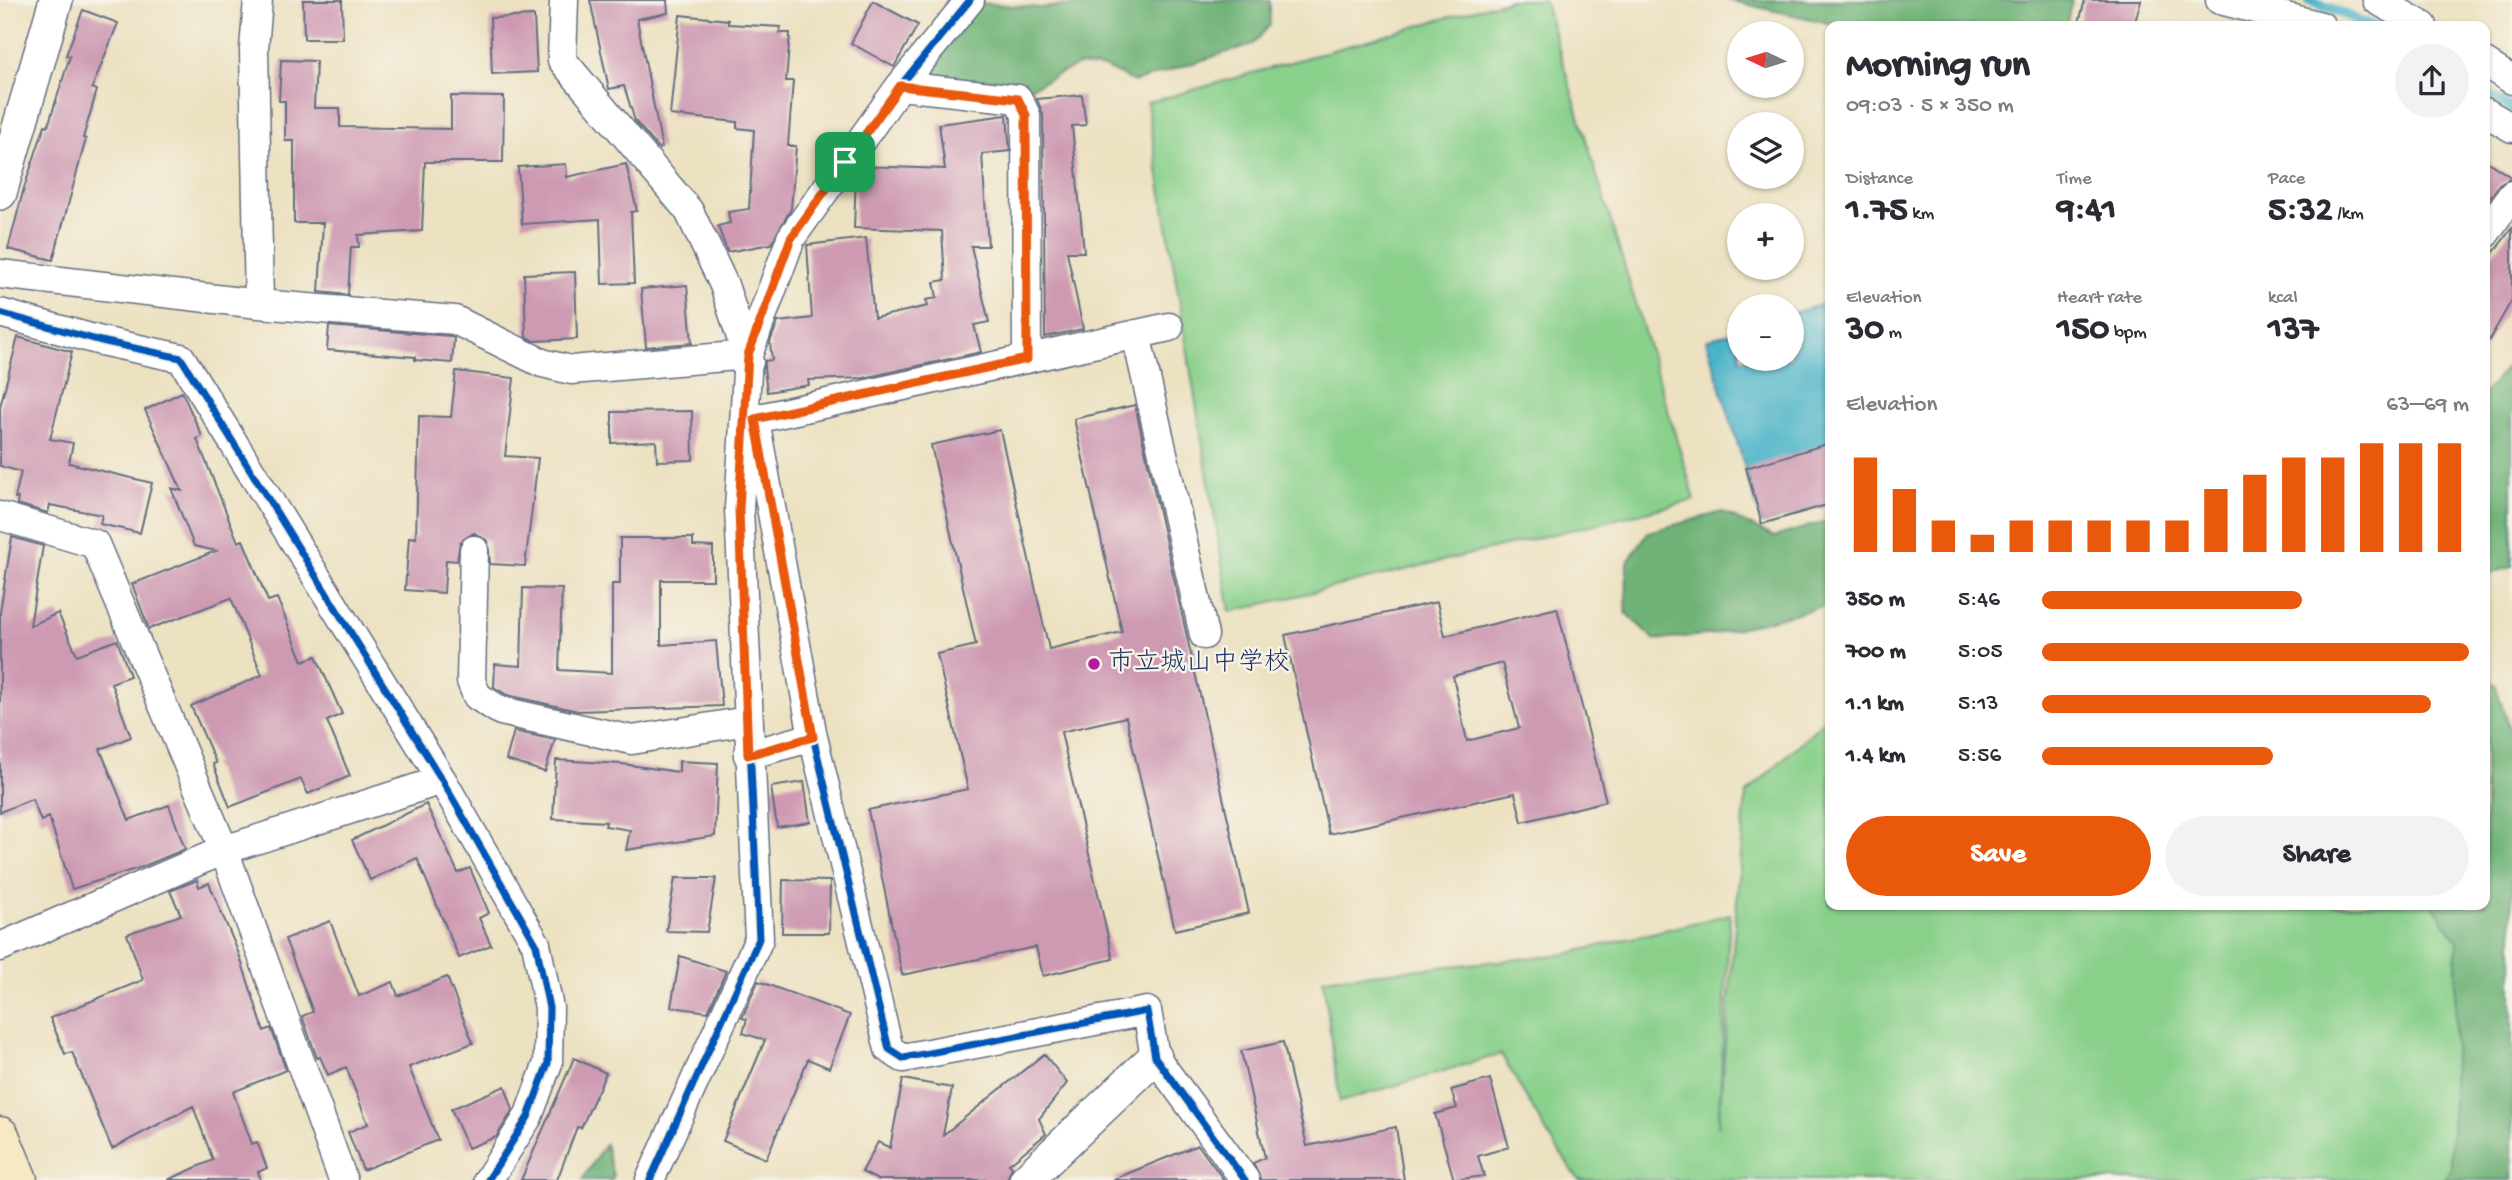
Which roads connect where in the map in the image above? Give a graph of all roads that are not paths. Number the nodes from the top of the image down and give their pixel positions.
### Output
1 (56, 0) edge
2 (258, 0) edge
3 (564, 0) edge
4 (970, 0) edge
5 (2220, 0) edge
6 (2377, 0) edge
7 (2286, 21) edge
8 (2414, 21) edge
9 (2490, 66) edge
10 (2512, 80) edge
11 (900, 86) junction
12 (2490, 115) edge
13 (2512, 128) edge
14 (0, 193) edge
15 (2512, 195) edge
16 (2490, 227) edge
17 (0, 274) edge
18 (259, 304) junction
19 (0, 313) edge
20 (1169, 327) dead end
21 (1136, 334) junction
22 (748, 355) junction
23 (1027, 359) junction
24 (755, 419) junction
25 (0, 516) edge
26 (474, 550) dead end
27 (1204, 635) dead end
28 (747, 721) junction
29 (813, 737) junction
30 (748, 755) junction
31 (442, 780) junction
32 (224, 849) junction
33 (0, 947) edge
34 (1155, 1057) junction
35 (0, 1136) edge
36 (18, 1180) edge
37 (343, 1180) edge
38 (488, 1180) edge
39 (650, 1180) edge
40 (1026, 1180) edge
41 (1245, 1180) edge

1 - 14 street
2 - 18 street
3 - 22 street
4 - 11 street
5 - 7 street
6 - 8 street
9 - 10 street
11 - 22 street
11 - 23 street
12 - 13 street
15 - 16 street
17 - 18 street
18 - 22 street
19 - 31 street
20 - 21 street
21 - 23 street
21 - 27 street
22 - 24 street
22 - 28 street
23 - 24 street
24 - 29 street
25 - 32 street
26 - 28 street
28 - 30 street
29 - 30 street
29 - 34 street
30 - 39 street
31 - 32 street
31 - 38 street
32 - 33 street
32 - 37 street
34 - 40 street
34 - 41 street
35 - 36 main road

